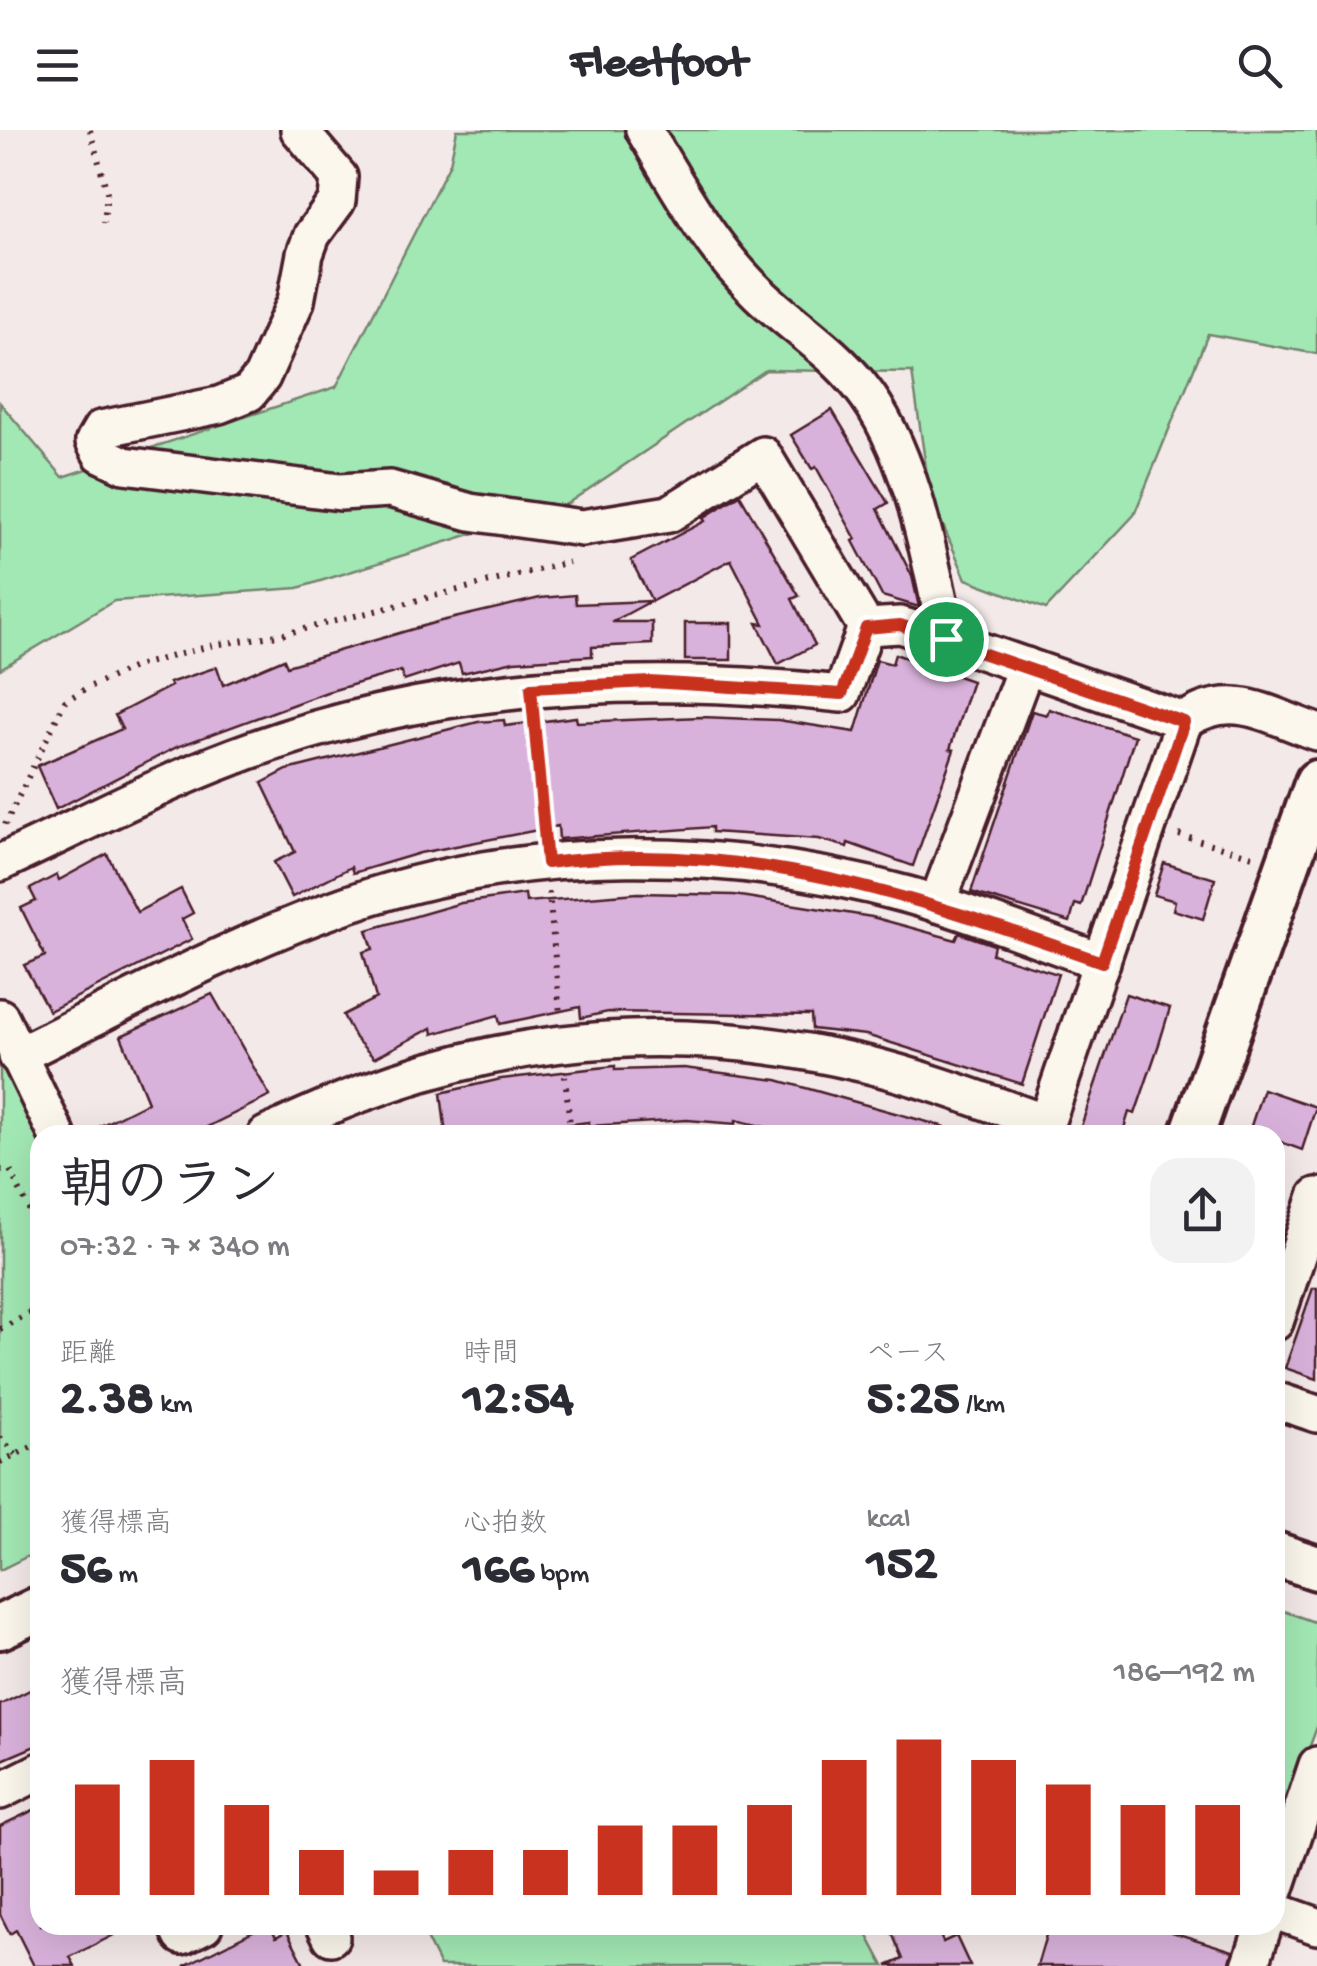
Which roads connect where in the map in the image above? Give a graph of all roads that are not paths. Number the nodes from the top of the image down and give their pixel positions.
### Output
1 (299, 130) edge
2 (644, 130) edge
3 (866, 628) junction
4 (946, 639) junction
5 (1026, 666) junction
6 (1184, 722) junction
7 (1317, 732) edge
8 (1317, 782) edge
9 (2, 846) edge
10 (937, 904) junction
11 (1102, 962) junction
12 (0, 1016) edge
13 (18, 1056) junction
14 (52, 1125) edge
15 (289, 1125) edge
16 (1033, 1125) edge
17 (1045, 1125) edge
18 (1195, 1125) edge
19 (1314, 1218) edge
20 (1285, 1295) edge
21 (1285, 1403) edge
22 (1317, 1414) edge
23 (1285, 1557) edge
24 (1317, 1568) edge
25 (30, 1613) edge
26 (0, 1628) edge
27 (1317, 1766) edge
28 (30, 1776) edge
29 (0, 1791) edge
30 (1285, 1861) edge
31 (1285, 1914) edge
32 (1317, 1926) edge
33 (1261, 1935) edge
34 (1250, 1966) edge

1 - 3 street
2 - 4 street
3 - 4 street
3 - 9 street
4 - 5 street
5 - 6 street
5 - 10 street
6 - 7 street
6 - 11 street
8 - 18 street
10 - 11 street
10 - 13 street
11 - 17 street
12 - 13 street
13 - 14 street
15 - 16 street
19 - 20 street
21 - 22 street
23 - 24 street
25 - 26 street
27 - 30 street
28 - 29 street
31 - 32 street
33 - 34 street

